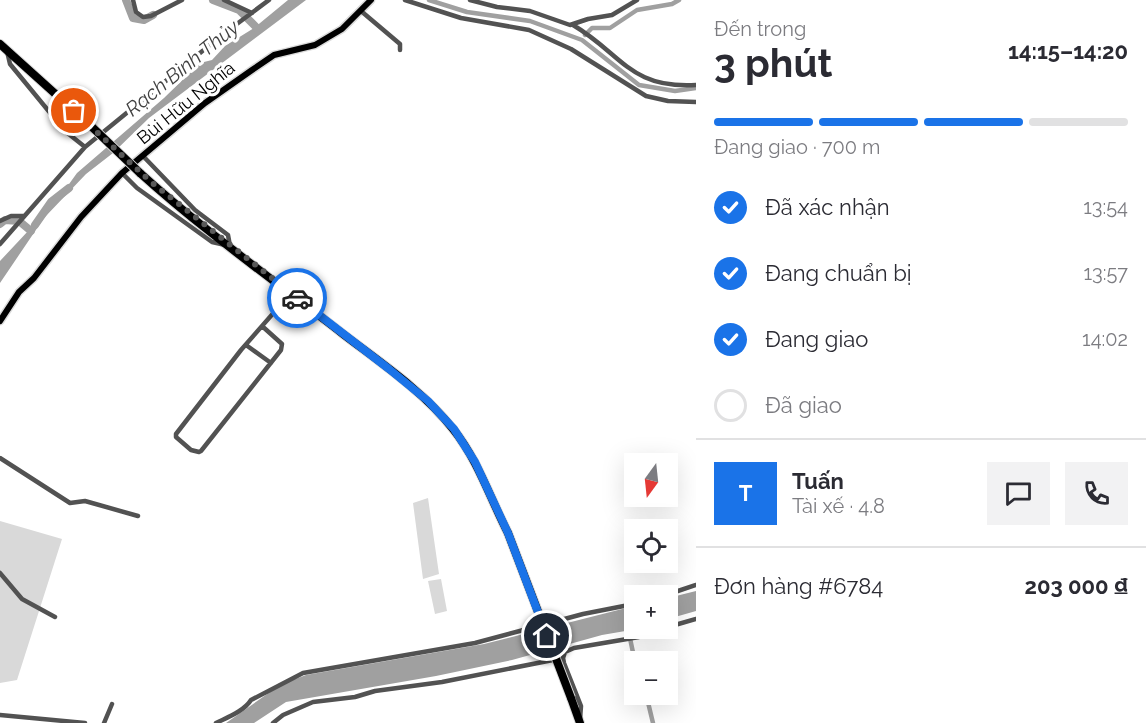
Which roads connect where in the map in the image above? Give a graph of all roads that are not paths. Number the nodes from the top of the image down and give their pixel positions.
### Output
1 (134, 0) edge
2 (182, 0) edge
3 (224, 0) edge
4 (269, 0) edge
5 (371, 0) edge
6 (405, 0) edge
7 (470, 0) edge
8 (637, 0) edge
9 (361, 11) junction
10 (251, 14) junction
11 (573, 25) junction
12 (0, 44) edge
13 (7, 50) junction
14 (400, 50) dead end
15 (696, 85) edge
16 (696, 102) edge
17 (85, 147) junction
18 (143, 156) junction
19 (122, 173) junction
20 (20, 219) junction
21 (0, 221) edge
22 (0, 244) edge
23 (230, 246) junction
24 (291, 293) junction
25 (0, 321) edge
26 (262, 326) junction
27 (246, 345) junction
28 (271, 363) junction
29 (0, 458) edge
30 (138, 516) dead end
31 (0, 573) edge
32 (696, 585) edge
33 (678, 591) edge
34 (624, 606) edge
35 (55, 617) dead end
36 (696, 619) edge
37 (678, 624) edge
38 (630, 639) edge
39 (563, 658) junction
40 (112, 704) dead end
41 (0, 715) edge
42 (580, 722) edge
43 (85, 723) edge
44 (104, 723) edge
45 (216, 723) edge
46 (273, 723) edge

1 - 2 street
3 - 10 street
4 - 10 street
5 - 9 main road, Bùi Hữu Nghĩa
6 - 16 street
7 - 11 street
8 - 11 street
9 - 14 street
9 - 18 main road, Bùi Hữu Nghĩa
10 - 17 street
11 - 15 street
12 - 13 highway
13 - 17 street
13 - 23 highway, bridge
17 - 20 street
18 - 19 main road, Bùi Hữu Nghĩa
18 - 23 street
19 - 23 street
19 - 25 main road, Bùi Hữu Nghĩa
20 - 21 street
20 - 22 street
23 - 24 highway
24 - 26 street
24 - 42 highway, bridge
26 - 27 street
26 - 28 street
27 - 28 street
27 - 28 street
29 - 30 street
31 - 35 street
32 - 33 street
34 - 45 street
36 - 37 street
38 - 39 street
39 - 42 street
39 - 46 street
40 - 44 street
41 - 43 street

